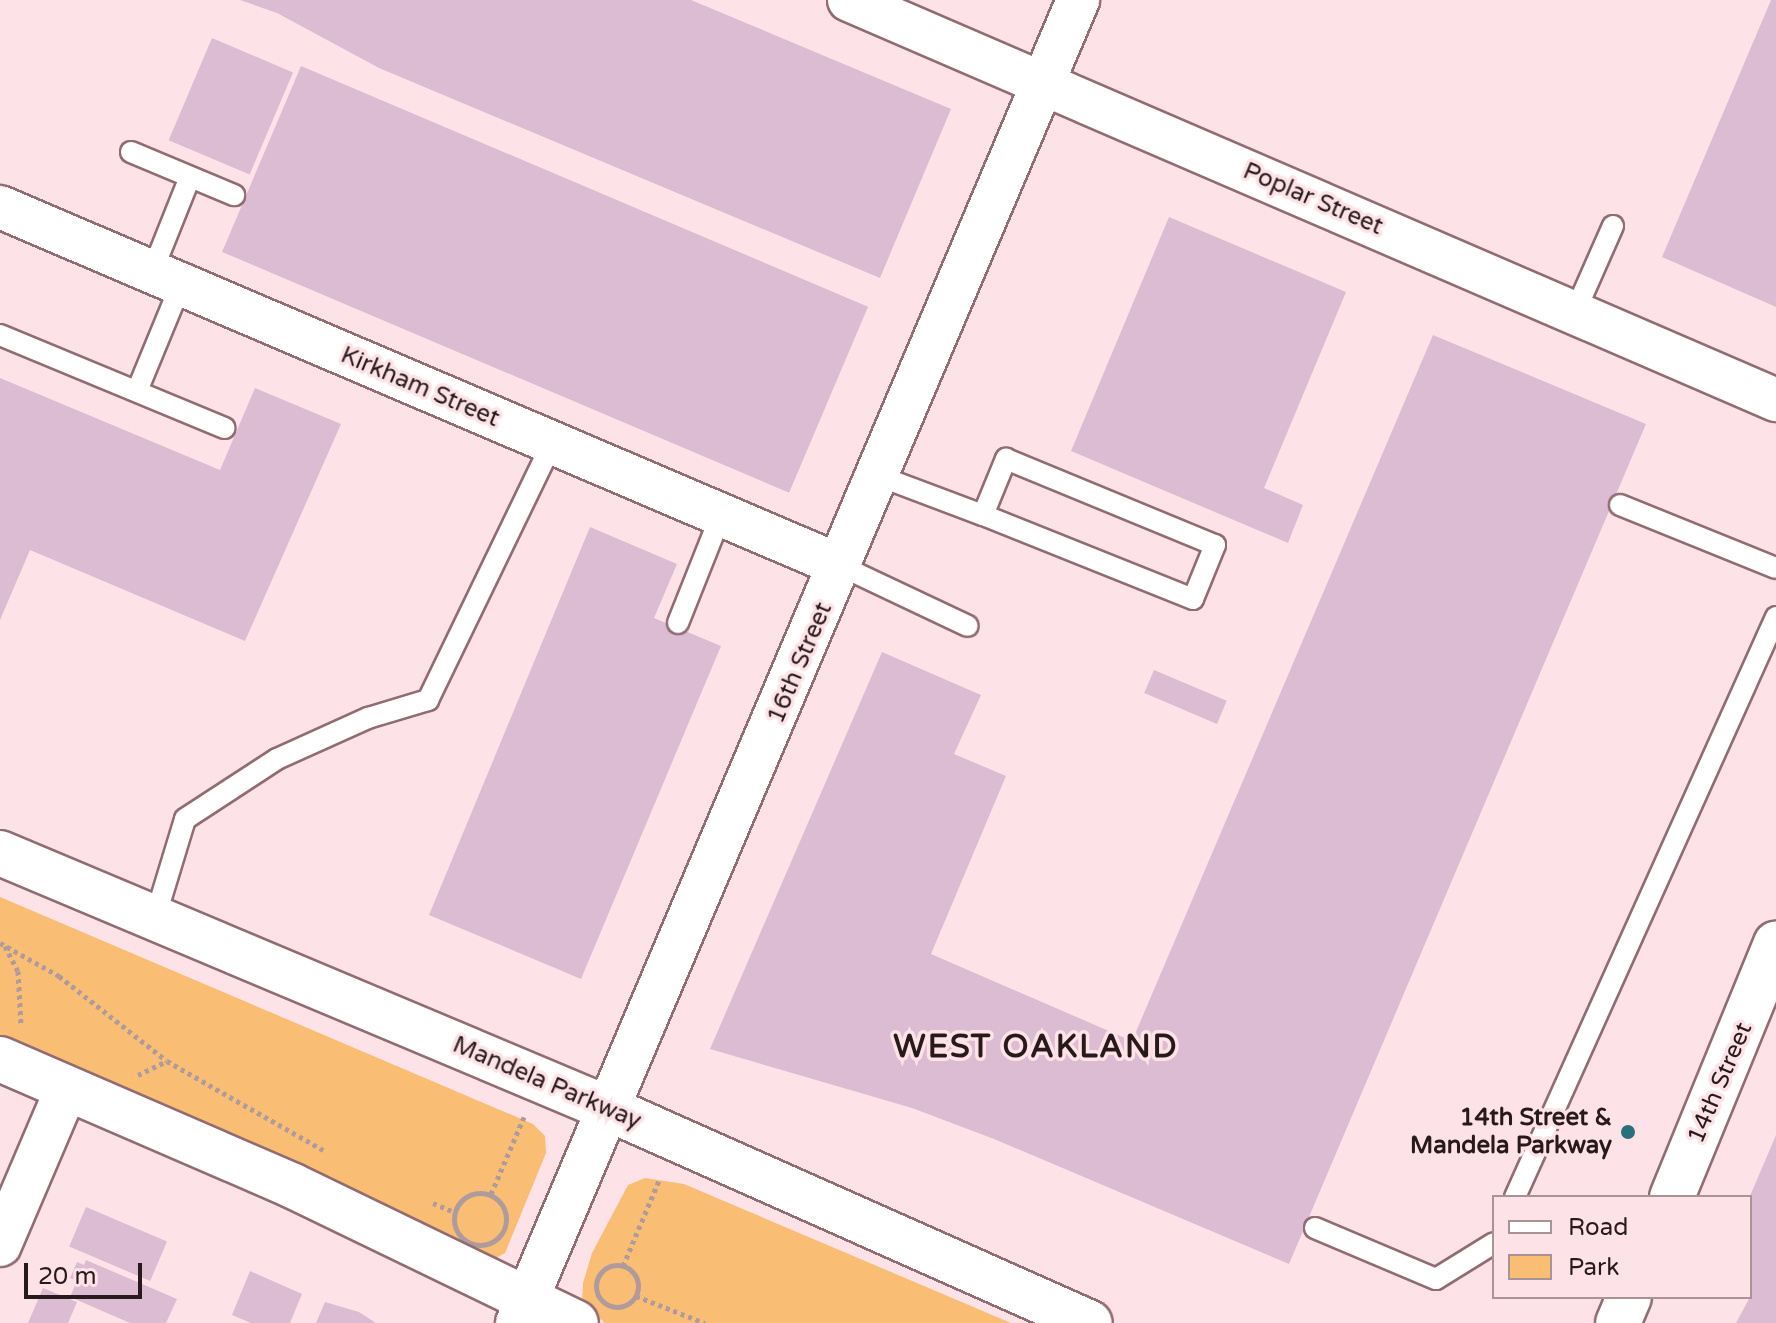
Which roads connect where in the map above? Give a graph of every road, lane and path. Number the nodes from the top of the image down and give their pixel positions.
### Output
1 (849, 0) edge
2 (1078, 0) edge
3 (1043, 82) junction
4 (131, 152) dead end
5 (190, 177) junction
6 (234, 195) dead end
7 (0, 207) edge
8 (1613, 226) dead end
9 (166, 278) junction
10 (1575, 312) junction
11 (0, 335) edge
12 (137, 391) junction
13 (1776, 400) edge
14 (225, 428) dead end
15 (552, 443) junction
16 (879, 476) junction
17 (1620, 505) dead end
18 (721, 515) junction
19 (983, 515) junction
20 (841, 566) junction
21 (1776, 568) edge
22 (1776, 617) edge
23 (678, 623) dead end
24 (968, 626) dead end
25 (1768, 657) edge
26 (0, 853) edge
27 (155, 918) junction
28 (2, 944) edge
29 (1774, 960) edge
30 (10, 1044) edge
31 (167, 1061) junction
32 (544, 1082) junction
33 (124, 1084) dead end
34 (67, 1088) junction
35 (609, 1109) junction
36 (676, 1137) junction
37 (328, 1153) dead end
38 (491, 1194) junction
39 (1516, 1195) edge
40 (1673, 1195) edge
41 (425, 1200) dead end
42 (454, 1212) junction
43 (1315, 1228) dead end
44 (0, 1245) edge
45 (1492, 1245) edge
46 (623, 1266) junction
47 (636, 1296) junction
48 (522, 1311) edge
49 (576, 1323) edge
50 (705, 1323) edge
51 (1090, 1323) edge

1 - 3 street, Poplar Street
2 - 3 street, 16th Street
3 - 10 street, Poplar Street
3 - 16 street, 16th Street
4 - 5 lane
5 - 6 lane
5 - 9 lane
7 - 9 street, Kirkham Street
8 - 10 lane
9 - 12 lane
9 - 15 street, Kirkham Street
10 - 13 street, Poplar Street
11 - 12 lane
12 - 14 lane
15 - 18 street, Kirkham Street
15 - 27 lane
16 - 19 lane
16 - 20 street, 16th Street
17 - 21 lane
18 - 20 street, Kirkham Street
18 - 23 lane
19 - 19 lane
20 - 24 lane
20 - 35 street, 16th Street
22 - 25 lane
25 - 39 lane
26 - 27 main road, Mandela Parkway
27 - 32 main road, Mandela Parkway
28 - 30 path
28 - 31 path
29 - 40 main road, 14th Street
30 - 34 main road
31 - 33 path
31 - 37 path
32 - 35 main road, Mandela Parkway
32 - 38 path
34 - 44 street
34 - 48 main road
35 - 36 main road, Mandela Parkway
35 - 48 street, 16th Street
36 - 46 path
36 - 51 main road, Mandela Parkway
38 - 42 path
38 - 42 path
41 - 42 path
43 - 45 lane
46 - 47 path
46 - 47 path
47 - 50 path
48 - 49 main road

